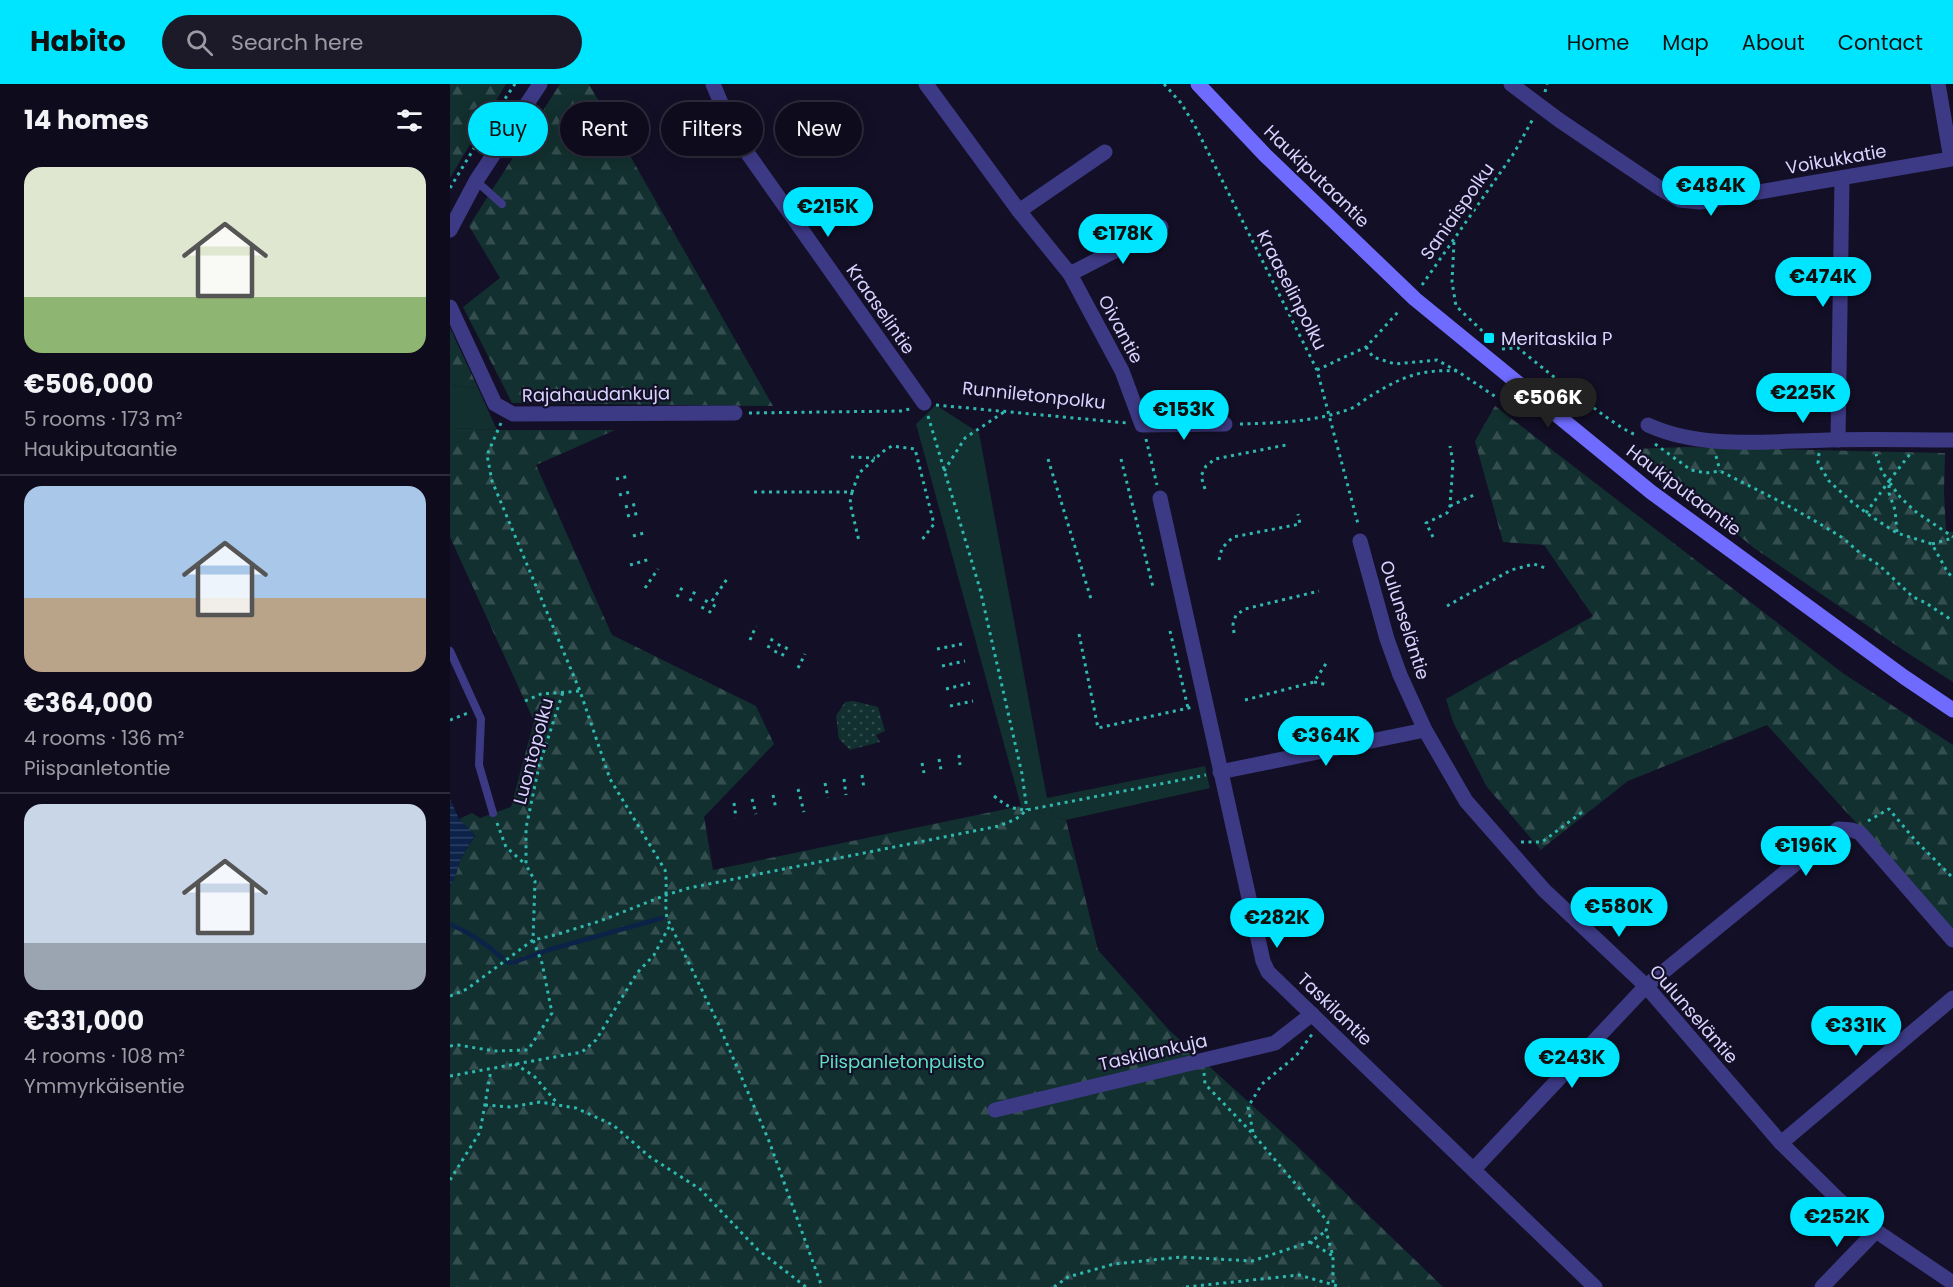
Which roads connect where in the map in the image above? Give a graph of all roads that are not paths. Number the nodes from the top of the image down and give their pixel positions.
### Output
1 (540, 84) edge
2 (713, 84) edge
3 (926, 84) edge
4 (1198, 84) edge
5 (1511, 84) edge
6 (1938, 84) edge
7 (1105, 152) dead end
8 (1842, 178) junction
9 (477, 181) junction
10 (502, 204) dead end
11 (1019, 211) junction
12 (1161, 227) dead end
13 (450, 230) edge
14 (1070, 274) junction
15 (450, 307) edge
16 (924, 404) road end
17 (735, 413) road end
18 (1225, 424) road end
19 (1646, 430) road end
20 (1831, 440) junction
21 (1953, 440) edge
22 (1160, 498) road end
23 (1363, 535) road end
24 (450, 651) edge
25 (1953, 710) edge
26 (1425, 730) junction
27 (1220, 772) junction
28 (493, 813) road end
29 (1953, 940) edge
30 (1646, 986) junction
31 (1953, 998) edge
32 (1316, 1018) junction
33 (995, 1110) dead end
34 (1780, 1143) junction
35 (1474, 1169) junction
36 (1876, 1231) junction
37 (1953, 1283) edge
38 (1595, 1287) edge
39 (1822, 1287) edge

1 - 9 street
2 - 16 street, Kraaselintie
3 - 11 street, Oivantie
4 - 25 main road, Haukiputaantie
5 - 8 street, Voikukkatie
6 - 8 street, Voikukkatie
7 - 11 street
8 - 20 street
9 - 10 lane
9 - 13 street
11 - 14 street, Oivantie
12 - 14 street
14 - 18 street, Oivantie
15 - 17 street, Rajahaudankuja
19 - 20 street
20 - 21 street
22 - 27 street, Taskilantie
23 - 26 street, Oulunseläntie
24 - 28 lane
26 - 27 street
26 - 30 street, Oulunseläntie
27 - 32 street, Taskilantie
29 - 30 street
30 - 34 street, Oulunseläntie
30 - 35 street
31 - 34 street
32 - 33 street, Taskilankuja
32 - 35 street, Taskilantie
34 - 36 street, Oulunseläntie
35 - 38 street, Taskilantie
36 - 37 street, Oulunseläntie
36 - 39 street

